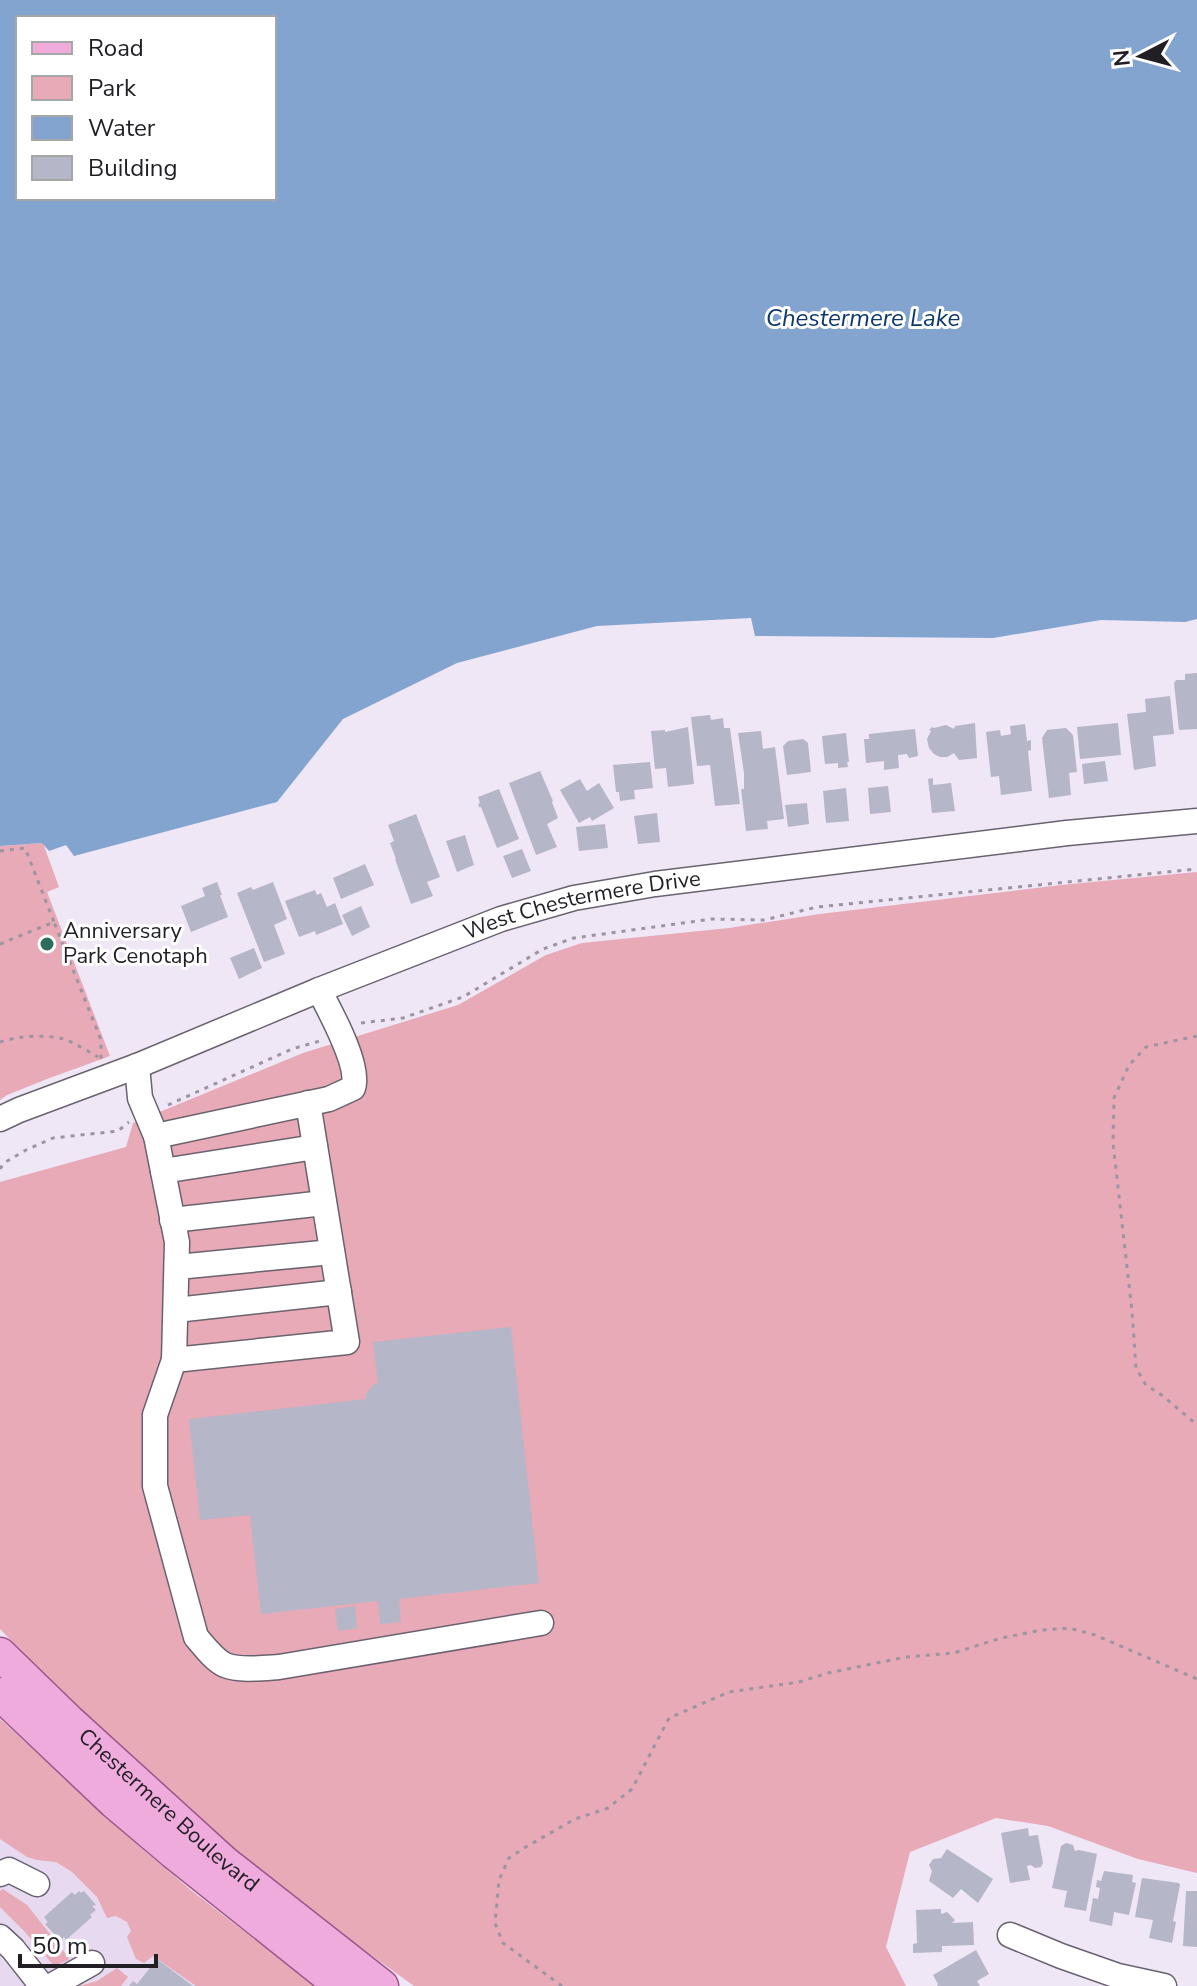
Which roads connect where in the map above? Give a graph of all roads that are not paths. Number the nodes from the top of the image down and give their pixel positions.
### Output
1 (1197, 821) edge
2 (319, 990) junction
3 (137, 1066) junction
4 (308, 1103) junction
5 (0, 1119) edge
6 (156, 1136) junction
7 (315, 1147) junction
8 (163, 1171) junction
9 (324, 1203) junction
10 (172, 1220) junction
11 (332, 1252) junction
12 (177, 1267) junction
13 (339, 1292) junction
14 (176, 1310) junction
15 (174, 1360) junction
16 (541, 1623) dead end
17 (0, 1654) edge
18 (0, 1694) edge
19 (0, 1874) edge
20 (37, 1884) dead end
21 (1010, 1935) dead end
22 (0, 1937) edge
23 (92, 1963) dead end
24 (42, 1986) edge
25 (51, 1986) edge
26 (341, 1986) edge
27 (382, 1986) edge
28 (1164, 1986) edge

1 - 2 street, West Chestermere Drive
2 - 3 street, West Chestermere Drive
2 - 4 street
3 - 5 street, West Chestermere Drive
3 - 6 street
4 - 6 street
4 - 7 street
6 - 8 street
7 - 8 street
7 - 9 street
8 - 10 street
9 - 10 street
9 - 11 street
10 - 12 street
11 - 12 street
11 - 13 street
12 - 14 street
13 - 14 street
13 - 15 street
14 - 15 street
15 - 16 street
17 - 27 main road, Chestermere Boulevard
18 - 26 main road, Chestermere Boulevard
19 - 20 street
21 - 28 street
22 - 24 street
23 - 25 street

